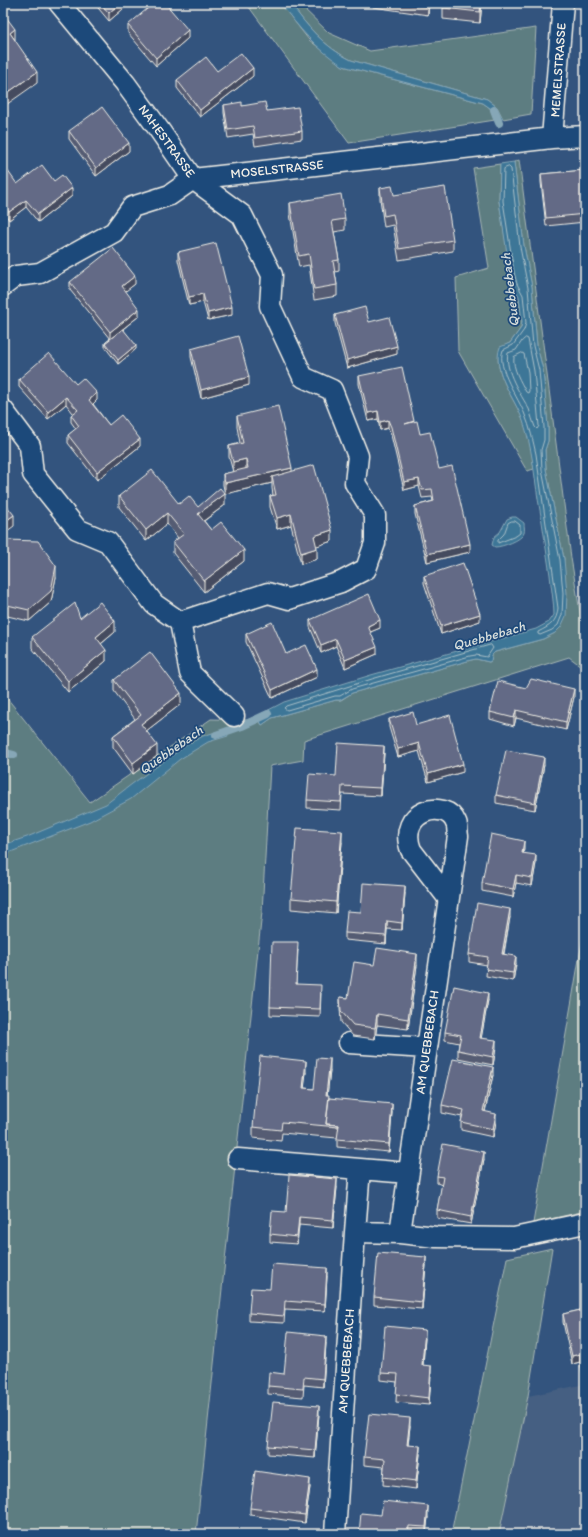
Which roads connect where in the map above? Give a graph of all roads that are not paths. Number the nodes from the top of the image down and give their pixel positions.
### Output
1 (59, 3) edge
2 (563, 3) edge
3 (585, 136) edge
4 (552, 138) junction
5 (193, 179) junction
6 (3, 286) edge
7 (3, 410) edge
8 (180, 622) junction
9 (234, 716) dead end
10 (448, 898) dead end
11 (349, 1043) dead end
12 (426, 1048) junction
13 (238, 1159) dead end
14 (360, 1169) junction
15 (408, 1173) junction
16 (585, 1223) edge
17 (355, 1232) junction
18 (400, 1233) junction
19 (334, 1534) edge

1 - 5 street, NAHESTRASSE
2 - 4 street, MEMELSTRASSE
3 - 4 street, MOSELSTRASSE
4 - 5 street, MOSELSTRASSE
5 - 6 street, MOSELSTRASSE
5 - 8 street, NAHESTRASSE
7 - 8 street
8 - 9 street
10 - 12 street, AM QUEBBEBACH
11 - 12 street
12 - 15 street, AM QUEBBEBACH
13 - 14 street
14 - 15 street
14 - 17 street, AM QUEBBEBACH
15 - 18 street, AM QUEBBEBACH
16 - 18 street
17 - 18 street
17 - 19 street, AM QUEBBEBACH

